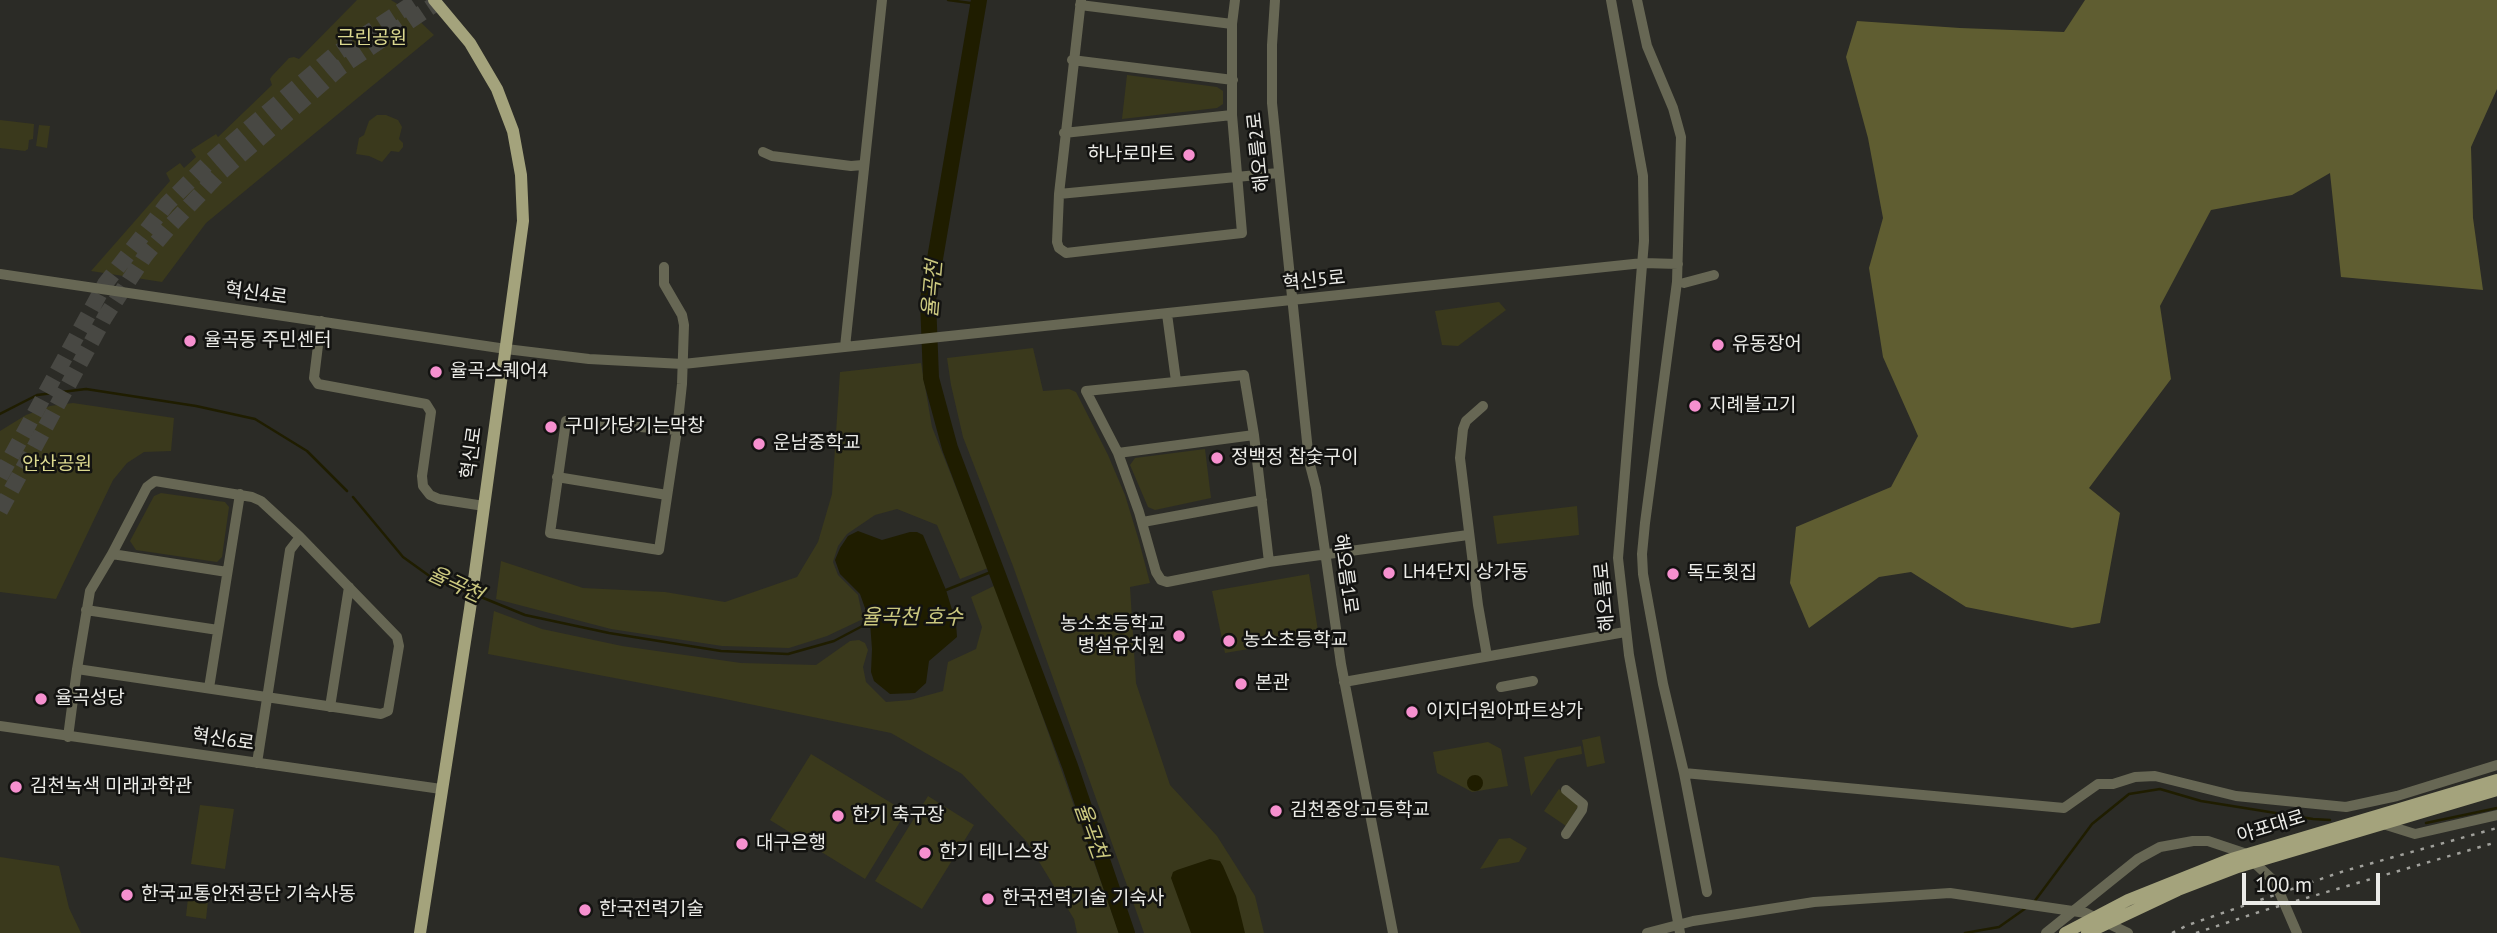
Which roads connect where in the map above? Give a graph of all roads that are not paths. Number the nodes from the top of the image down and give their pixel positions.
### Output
1 (434, 0) edge
2 (882, 0) edge
3 (1235, 0) edge
4 (1275, 0) edge
5 (1611, 0) edge
6 (1637, 0) edge
7 (1080, 2) edge
8 (1232, 24) junction
9 (1072, 60) junction
10 (1233, 80) junction
11 (1232, 115) junction
12 (1064, 133) junction
13 (763, 152) dead end
14 (863, 165) junction
15 (1278, 173) junction
16 (1238, 176) junction
17 (1059, 194) junction
18 (1643, 263) junction
19 (1678, 264) junction
20 (664, 267) dead end
21 (0, 274) edge
22 (1714, 275) dead end
23 (1684, 283) dead end
24 (1293, 300) junction
25 (1167, 314) junction
26 (321, 321) junction
27 (845, 347) junction
28 (506, 349) junction
29 (683, 364) junction
30 (1176, 381) junction
31 (1483, 406) dead end
32 (677, 430) junction
33 (1254, 435) junction
34 (1118, 453) junction
35 (557, 477) junction
36 (240, 494) junction
37 (667, 495) junction
38 (1262, 500) junction
39 (484, 506) junction
40 (1143, 522) junction
41 (1468, 535) junction
42 (300, 537) junction
43 (112, 554) junction
44 (1324, 554) junction
45 (1269, 562) junction
46 (227, 572) junction
47 (349, 587) junction
48 (86, 610) junction
49 (218, 630) junction
50 (1625, 632) junction
51 (1488, 656) junction
52 (77, 669) junction
53 (1533, 681) dead end
54 (1344, 682) junction
55 (1502, 687) dead end
56 (209, 688) junction
57 (267, 697) junction
58 (330, 707) junction
59 (0, 726) edge
60 (68, 737) junction
61 (257, 763) junction
62 (2497, 765) edge
63 (1684, 773) junction
64 (2497, 780) edge
65 (441, 789) junction
66 (1566, 790) dead end
67 (2497, 790) edge
68 (2497, 815) edge
69 (2382, 824) junction
70 (1566, 834) dead end
71 (1707, 892) dead end
72 (1679, 929) edge
73 (2297, 932) edge
74 (420, 933) edge
75 (1393, 933) edge
76 (1647, 933) edge
77 (2046, 933) edge
78 (2065, 933) edge
79 (2087, 933) edge
80 (2128, 933) edge

1 - 28 main road, 혁신로
2 - 14 street
3 - 8 street
4 - 15 street, 해오름2로
5 - 18 street, 해오름로
6 - 19 street
7 - 8 street
7 - 9 street
8 - 10 street
9 - 10 street
9 - 12 street
10 - 11 street
11 - 12 street
11 - 16 street
12 - 17 street
13 - 14 street
14 - 27 street
15 - 16 street
15 - 24 street, 해오름2로
16 - 17 street
16 - 17 street
18 - 19 street, 혁신5로
18 - 24 street, 혁신5로
18 - 50 street, 해오름로
19 - 63 street
20 - 29 street
21 - 26 street, 혁신4로
22 - 23 street
24 - 25 street, 혁신5로
24 - 44 street, 해오름1로
25 - 27 street, 혁신5로
25 - 30 street
26 - 28 street, 혁신4로
26 - 39 street
27 - 29 street, 혁신5로
28 - 29 street, 혁신4로
28 - 39 main road, 혁신로
29 - 32 street
30 - 33 street
30 - 34 street
31 - 41 street
32 - 35 street
32 - 37 street
33 - 34 street
33 - 38 street
34 - 40 street
35 - 37 street
35 - 37 street
36 - 42 street
36 - 43 street
36 - 46 street
38 - 40 street
38 - 45 street
39 - 65 main road, 혁신로
40 - 45 street
41 - 44 street
41 - 51 street
42 - 47 street
42 - 57 street
43 - 46 street
43 - 48 street
44 - 45 street
44 - 54 street, 해오름1로
46 - 49 street
47 - 58 street
47 - 58 street
48 - 49 street
48 - 52 street
49 - 56 street
50 - 51 street
50 - 72 street, 해오름로
51 - 54 street
52 - 56 street
52 - 60 street
53 - 55 street
54 - 75 street, 해오름1로
56 - 57 street
57 - 58 street
57 - 61 street
59 - 60 street, 혁신6로
60 - 61 street, 혁신6로
61 - 65 street, 혁신6로
62 - 63 street
63 - 71 street
64 - 78 main road, 아포대로
65 - 74 main road, 혁신로
66 - 70 street
67 - 69 main road, 아포대로
68 - 69 street
69 - 79 main road, 아포대로
72 - 76 street
72 - 80 street
73 - 77 street

